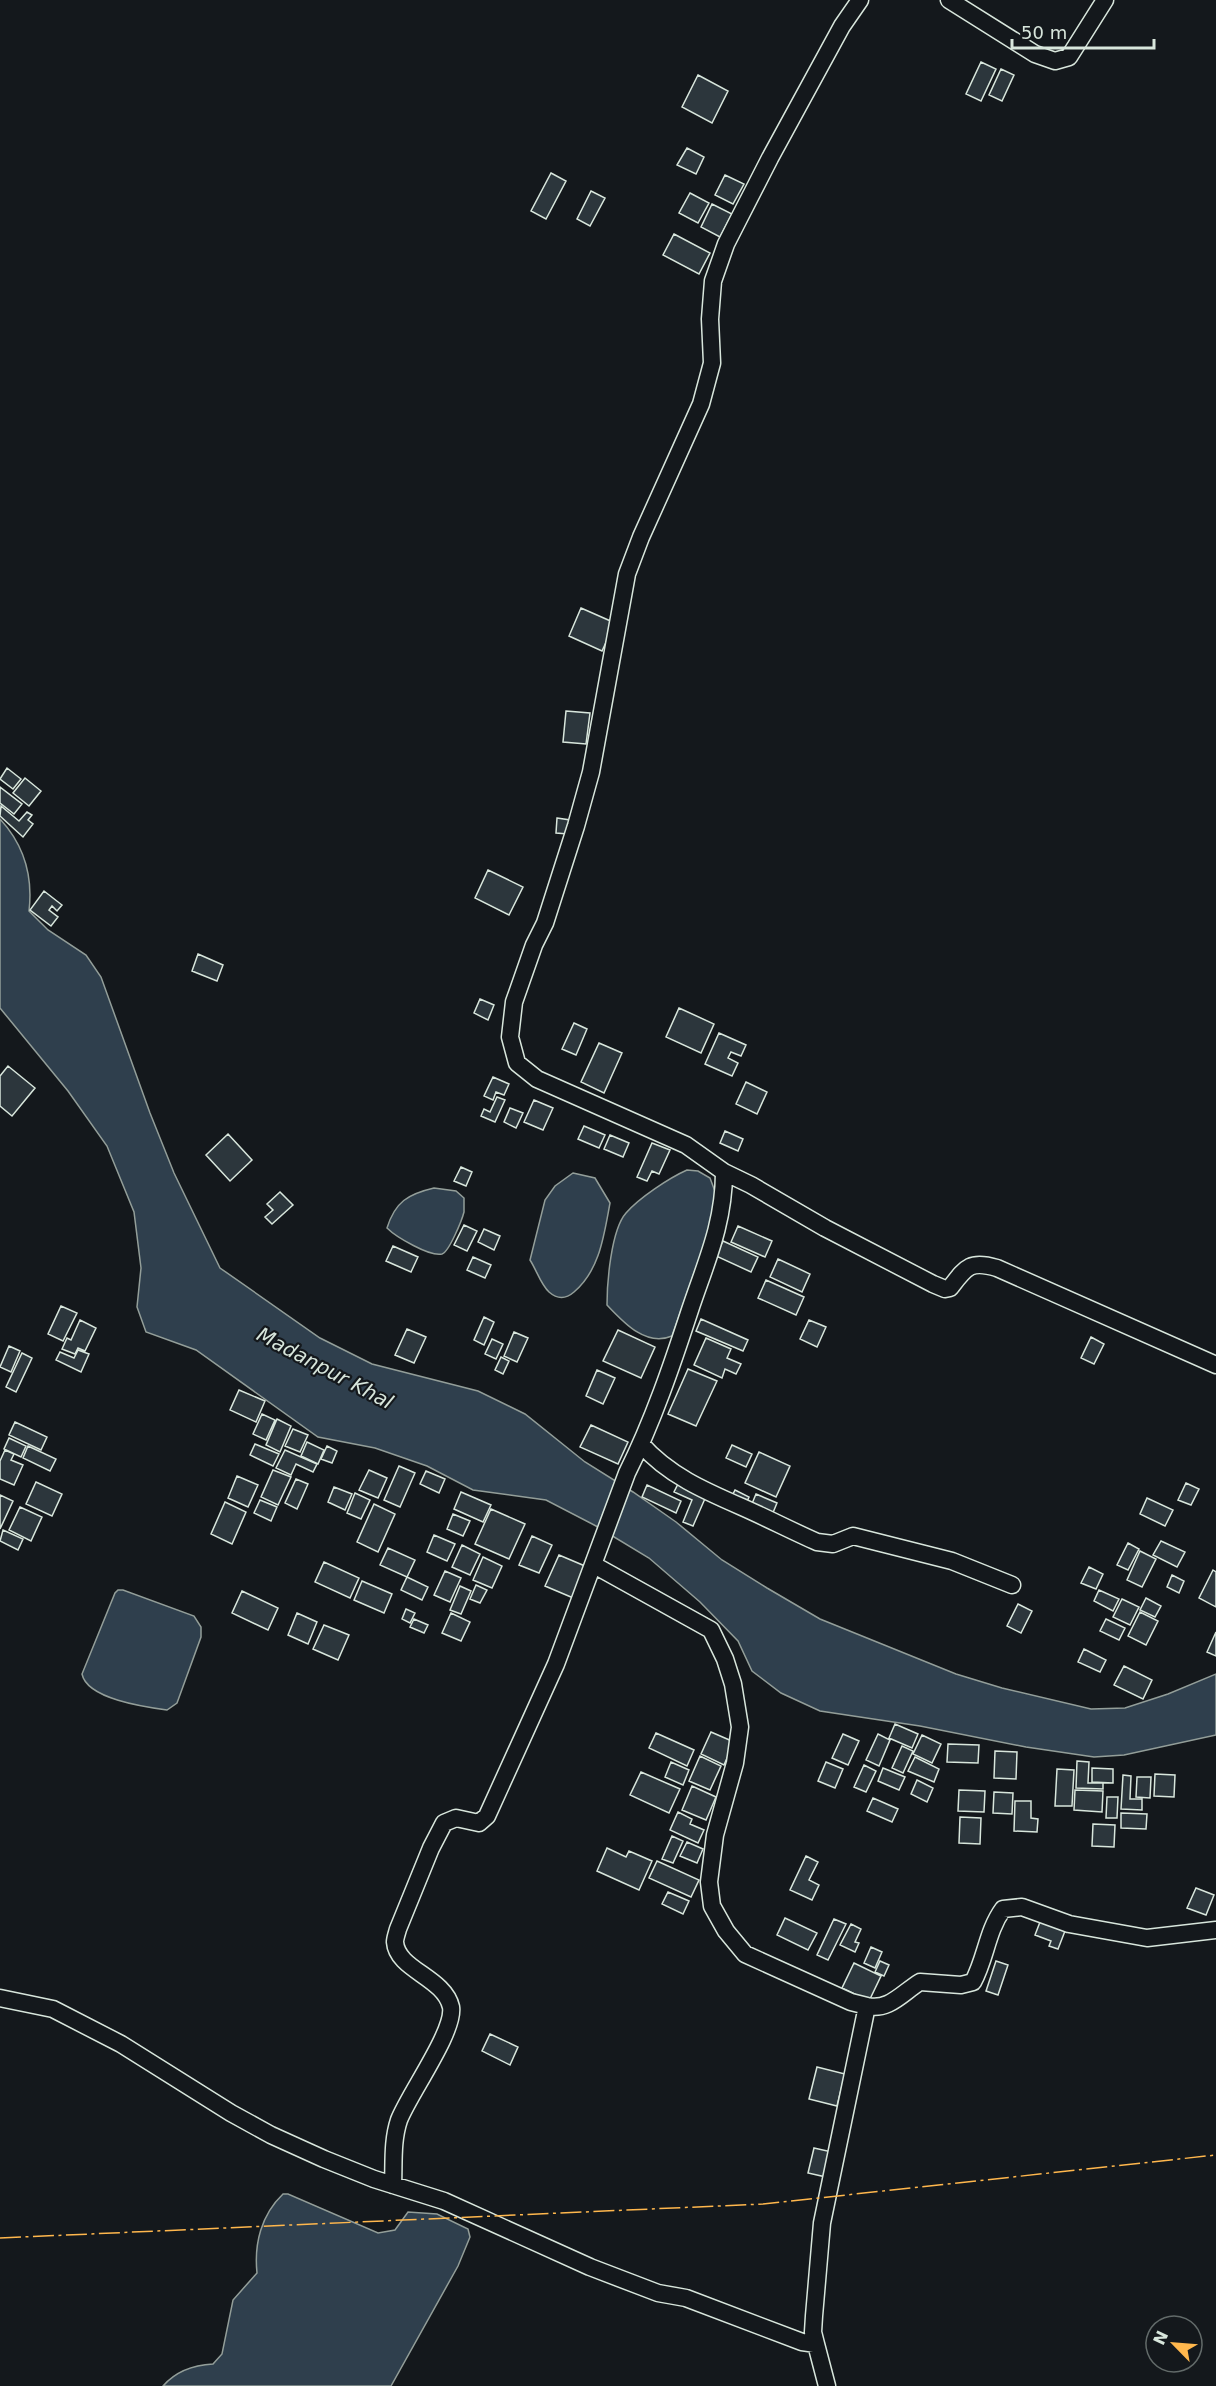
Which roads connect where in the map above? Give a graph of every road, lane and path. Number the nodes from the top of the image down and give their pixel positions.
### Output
1 (860, 0) edge
2 (949, 0) edge
3 (1105, 0) edge
4 (724, 1172) junction
5 (1216, 1365) edge
6 (641, 1444) junction
7 (594, 1564) junction
8 (1012, 1585) dead end
9 (1216, 1930) edge
10 (0, 1998) edge
11 (867, 2006) junction
12 (393, 2185) junction
13 (816, 2344) junction
14 (827, 2386) edge

1 - 4 street
2 - 3 street
4 - 5 street
4 - 6 street
6 - 7 street
6 - 8 street
7 - 11 street
7 - 12 street
9 - 11 street
10 - 12 street
11 - 13 street
12 - 13 street
13 - 14 street

